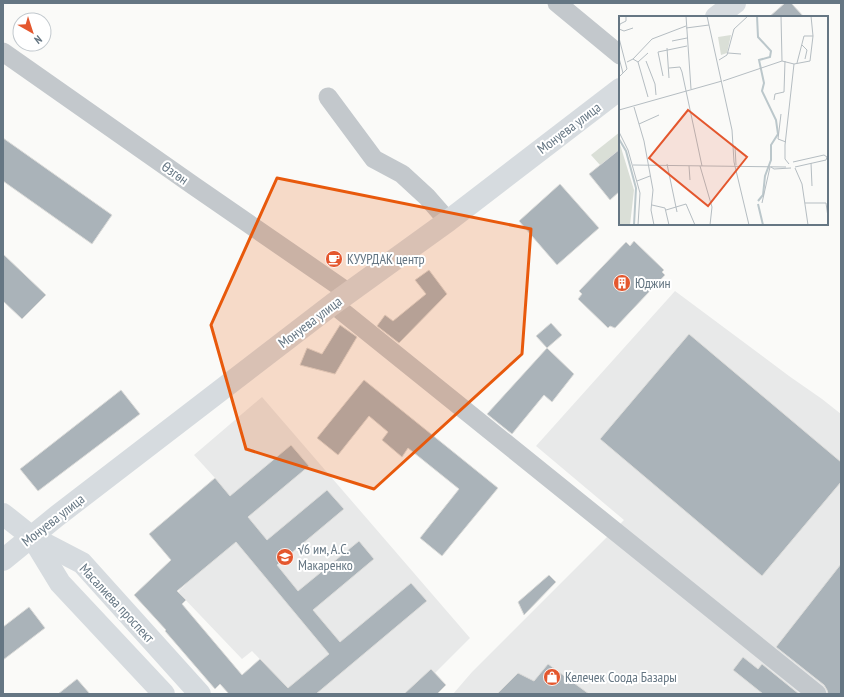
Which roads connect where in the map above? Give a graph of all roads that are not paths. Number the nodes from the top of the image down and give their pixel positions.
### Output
1 (557, 3) edge
2 (735, 3) edge
3 (717, 16) edge
4 (3, 52) edge
5 (619, 54) edge
6 (619, 90) edge
7 (328, 97) dead end
8 (448, 221) junction
9 (341, 299) junction
10 (3, 514) edge
11 (32, 537) junction
12 (3, 560) edge
13 (164, 694) edge
14 (200, 694) edge
15 (817, 694) edge

1 - 5 street
2 - 3 main road
4 - 9 street, Өзгөн
6 - 8 main road, Монуева улица
7 - 8 street
8 - 9 main road, Монуева улица
9 - 11 main road, Монуева улица
9 - 15 street, Өзгөн
10 - 11 main road
11 - 12 main road, Монуева улица
11 - 13 main road, Масалиева проспект
11 - 14 main road, Масалиева проспект

